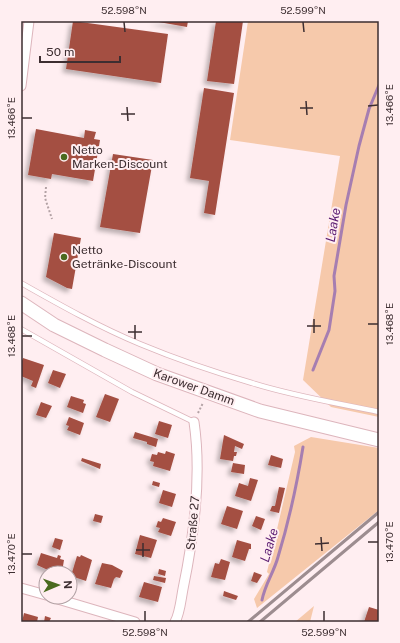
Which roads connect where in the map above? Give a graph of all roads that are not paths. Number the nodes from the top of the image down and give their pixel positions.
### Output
1 (29, 21) edge
2 (21, 86) edge
3 (21, 283) edge
4 (21, 304) edge
5 (21, 329) edge
6 (379, 412) edge
7 (194, 422) joint
8 (379, 440) edge
9 (21, 588) edge
10 (38, 593) edge
11 (78, 605) edge
12 (135, 622) edge
13 (175, 622) edge

1 - 2 street
3 - 6 lane
4 - 8 main road, Karower Damm
5 - 7 lane
7 - 13 street, Straße 27
9 - 10 street
11 - 12 street

